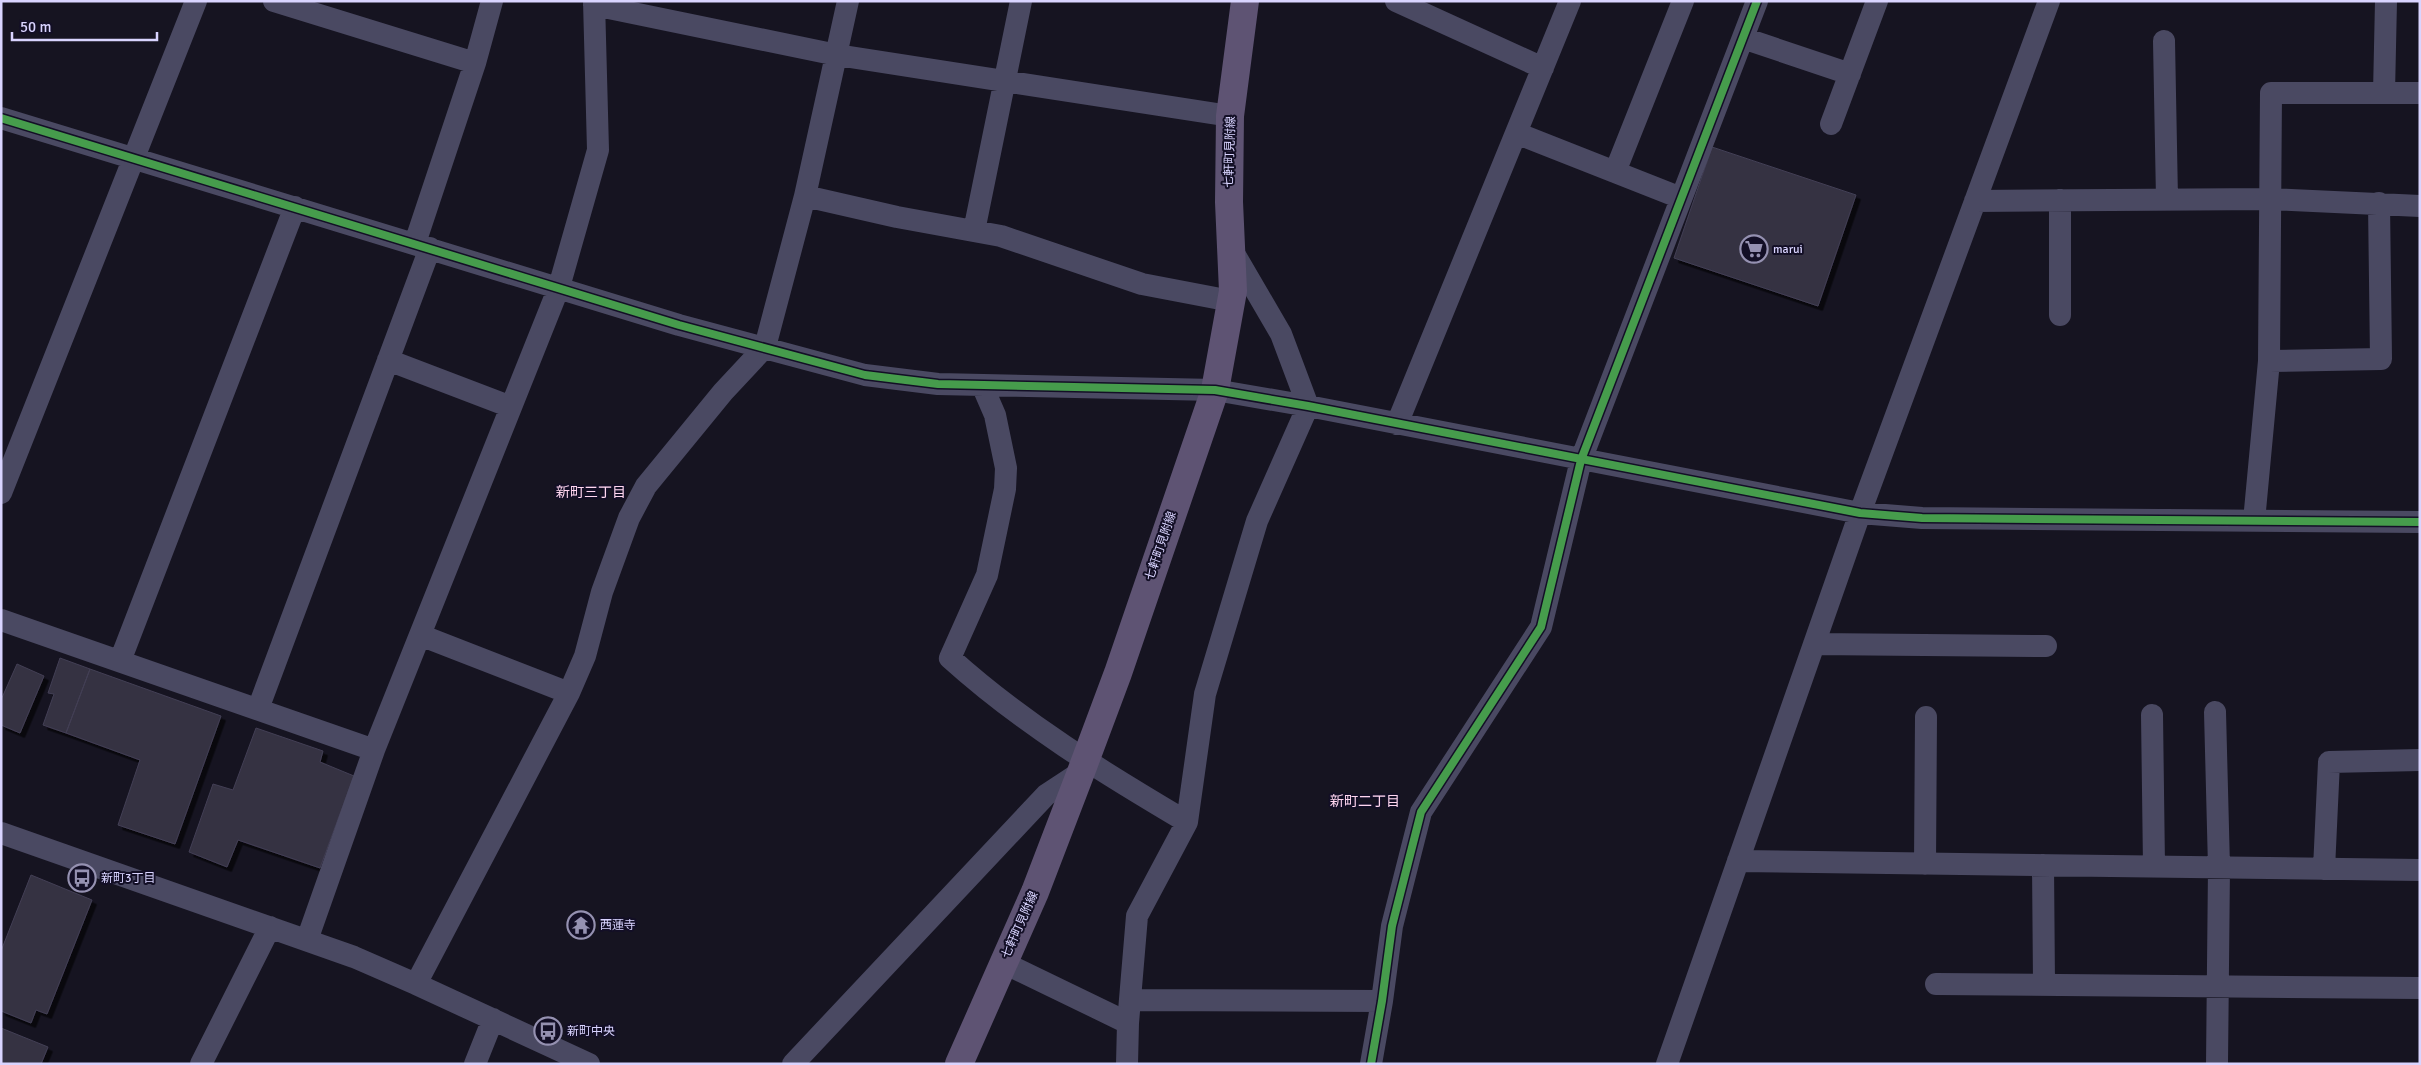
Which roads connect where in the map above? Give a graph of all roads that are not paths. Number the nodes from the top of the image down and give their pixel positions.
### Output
1 (196, 1) edge
2 (274, 1) edge
3 (492, 1) edge
4 (848, 1) edge
5 (1021, 1) edge
6 (1245, 1) edge
7 (1396, 1) edge
8 (1570, 1) edge
9 (1682, 1) edge
10 (1757, 1) edge
11 (1877, 1) edge
12 (2049, 1) edge
13 (2386, 1) edge
14 (594, 3) edge
15 (1743, 38) junction
16 (2164, 41) dead end
17 (837, 55) junction
18 (475, 63) junction
19 (1543, 68) junction
20 (1850, 74) junction
21 (1004, 81) junction
22 (2384, 93) junction
23 (2420, 94) edge
24 (1230, 116) junction
25 (1, 118) edge
26 (1831, 124) dead end
27 (1516, 133) junction
28 (134, 158) junction
29 (1615, 172) junction
30 (805, 196) junction
31 (1681, 198) junction
32 (2167, 199) junction
33 (2271, 199) junction
34 (2060, 200) junction
35 (1975, 201) junction
36 (2379, 203) junction
37 (2420, 206) edge
38 (295, 207) junction
39 (974, 231) junction
40 (422, 246) junction
41 (1232, 250) junction
42 (559, 287) junction
43 (1231, 301) junction
44 (2060, 315) dead end
45 (765, 347) junction
46 (388, 360) junction
47 (2270, 361) junction
48 (982, 385) junction
49 (1215, 390) junction
50 (1308, 406) junction
51 (511, 407) junction
52 (1398, 424) junction
53 (1581, 460) junction
54 (1, 493) edge
55 (1860, 513) junction
56 (2254, 520) junction
57 (2420, 522) edge
58 (1, 620) edge
59 (420, 635) junction
60 (1814, 644) junction
61 (2046, 646) dead end
62 (120, 661) junction
63 (569, 693) junction
64 (258, 710) junction
65 (2215, 712) dead end
66 (2152, 715) dead end
67 (1926, 717) dead end
68 (374, 750) junction
69 (2420, 760) edge
70 (1083, 767) junction
71 (1187, 822) junction
72 (1, 833) edge
73 (1738, 861) junction
74 (1925, 864) junction
75 (2043, 865) junction
76 (2154, 866) junction
77 (2219, 867) junction
78 (2324, 869) junction
79 (2420, 870) edge
80 (270, 927) junction
81 (306, 940) junction
82 (1004, 963) junction
83 (416, 984) junction
84 (1936, 984) dead end
85 (2044, 984) junction
86 (2218, 986) junction
87 (2420, 988) edge
88 (1131, 1000) junction
89 (1382, 1001) junction
90 (493, 1019) junction
91 (1128, 1023) junction
92 (960, 1063) edge
93 (201, 1064) edge
94 (475, 1064) edge
95 (589, 1064) edge
96 (793, 1064) edge
97 (1128, 1064) edge
98 (1371, 1064) edge
99 (1667, 1064) edge
100 (2217, 1064) edge

1 - 28 street
2 - 18 street
3 - 18 street
4 - 17 street
5 - 21 street
6 - 24 main road, 七軒町見附線
7 - 19 street
8 - 19 street
9 - 29 street
10 - 15 street
11 - 20 street
12 - 35 street
13 - 22 street
14 - 17 street
14 - 42 street
15 - 20 street
15 - 31 street
16 - 32 street
17 - 21 street
17 - 30 street
18 - 40 street
19 - 27 street
20 - 26 street
21 - 24 street
21 - 39 street
22 - 23 street
22 - 33 street
24 - 41 main road, 七軒町見附線
25 - 28 street
27 - 29 street
27 - 52 street
28 - 38 street
28 - 54 street
29 - 31 street
30 - 39 street
30 - 45 street
31 - 53 street
32 - 33 street
32 - 34 street
33 - 36 street
33 - 47 street
34 - 35 street
34 - 44 street
35 - 55 street
36 - 37 street
36 - 47 street
38 - 40 street
38 - 62 street
39 - 43 street
40 - 42 street
40 - 46 street
41 - 43 main road, 七軒町見附線
41 - 50 street
42 - 45 street
42 - 51 street
43 - 49 main road, 七軒町見附線
45 - 48 street
45 - 63 street
46 - 51 street
46 - 64 street
47 - 56 street
48 - 49 street
48 - 70 street
49 - 50 street
49 - 70 main road, 七軒町見附線
50 - 52 street
50 - 71 street
51 - 59 street
52 - 53 street
53 - 55 street
53 - 89 street
55 - 56 street
55 - 60 street
56 - 57 street
58 - 62 street
59 - 63 street
59 - 68 street
60 - 61 street
60 - 73 street
62 - 64 street
63 - 83 street
64 - 68 street
65 - 77 street
66 - 76 street
67 - 74 street
68 - 81 street
69 - 78 street
70 - 71 street
70 - 82 main road, 七軒町見附線
70 - 96 street
71 - 88 street
72 - 80 street
73 - 74 street
73 - 99 street
74 - 75 street
75 - 76 street
75 - 85 street
76 - 77 street
77 - 78 street
77 - 86 street
78 - 79 street
80 - 81 street
80 - 93 street
81 - 83 street
82 - 91 street
82 - 92 main road, 七軒町見附線
83 - 90 street
84 - 85 street
85 - 86 street
86 - 87 street
86 - 100 street
88 - 89 street
88 - 91 street
89 - 98 street
90 - 94 street
90 - 95 street
91 - 97 street

